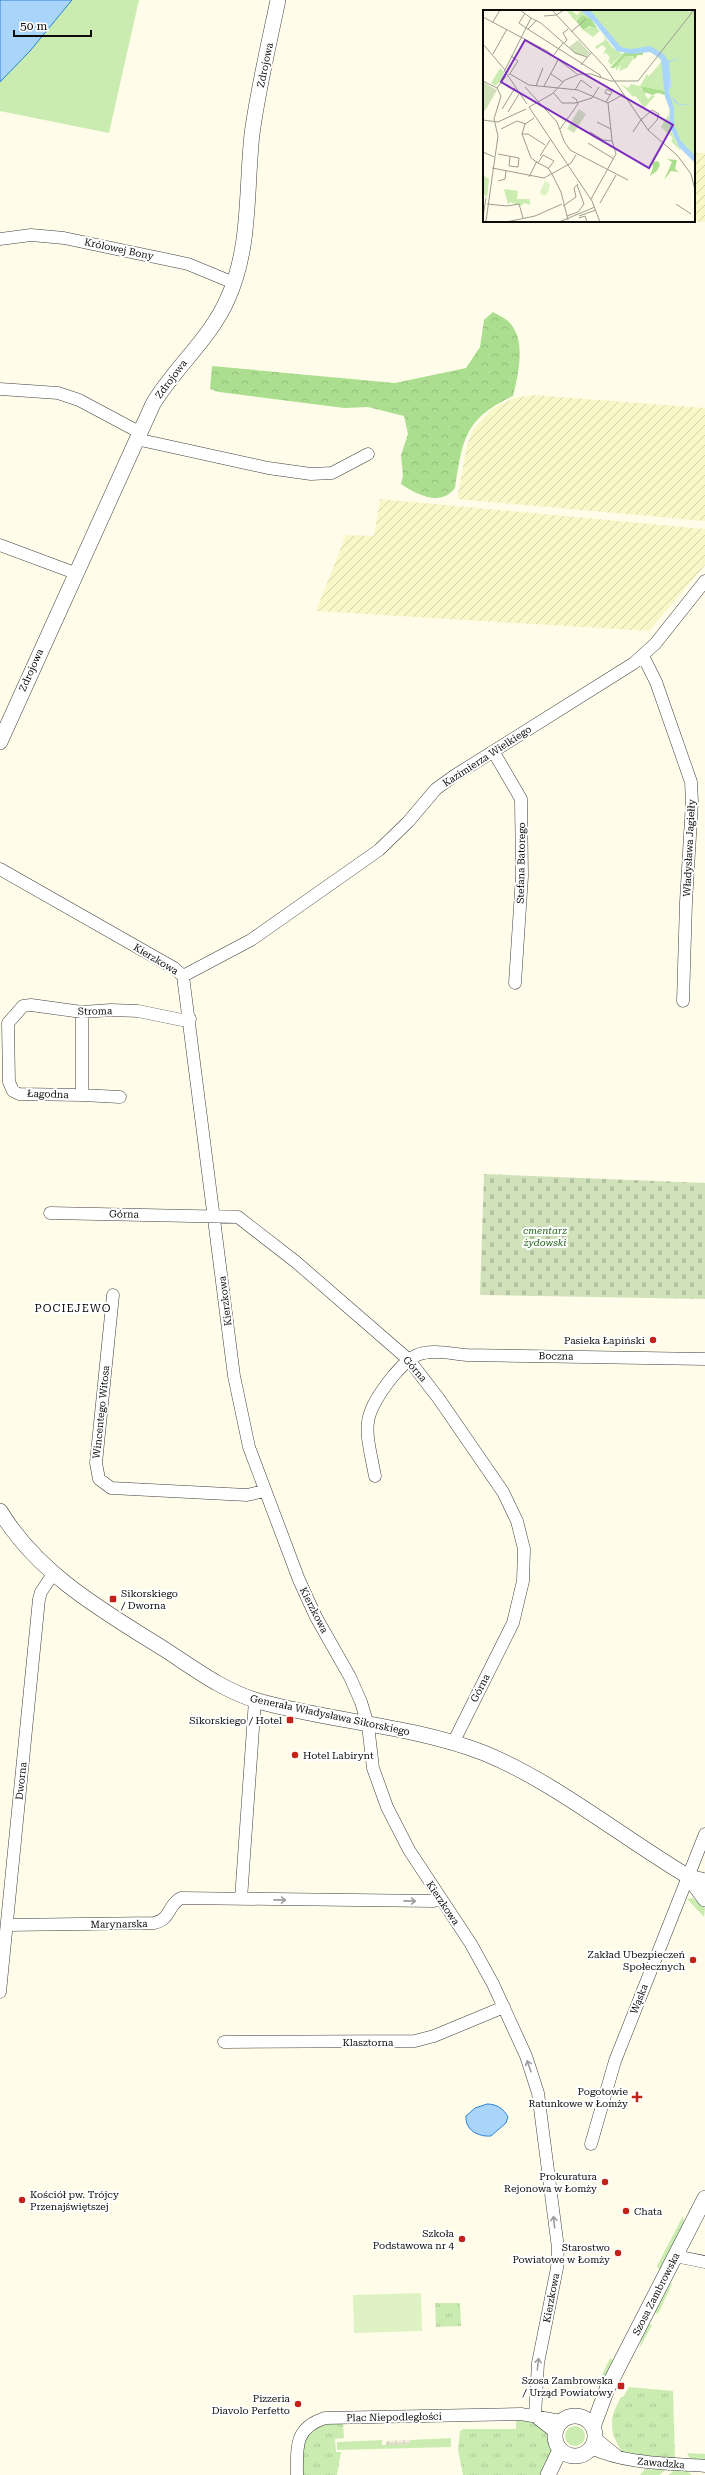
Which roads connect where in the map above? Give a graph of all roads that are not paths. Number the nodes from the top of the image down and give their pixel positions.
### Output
1 (278, 0) edge
2 (0, 239) edge
3 (234, 283) junction
4 (0, 389) edge
5 (137, 435) junction
6 (368, 454) dead end
7 (0, 545) edge
8 (75, 573) junction
9 (705, 581) edge
10 (643, 656) junction
11 (0, 742) edge
12 (493, 751) junction
13 (0, 869) edge
14 (183, 976) junction
15 (516, 983) dead end
16 (683, 1001) dead end
17 (82, 1012) junction
18 (190, 1019) junction
19 (8, 1023) joint
20 (82, 1095) junction
21 (120, 1097) dead end
22 (50, 1213) dead end
23 (214, 1216) junction
24 (113, 1295) dead end
25 (705, 1359) edge
26 (409, 1360) junction
27 (375, 1476) dead end
28 (265, 1491) junction
29 (0, 1512) edge
30 (53, 1574) junction
31 (255, 1700) junction
32 (368, 1725) junction
33 (453, 1743) junction
34 (705, 1834) edge
35 (689, 1877) junction
36 (705, 1880) edge
37 (440, 1898) junction
38 (242, 1899) junction
39 (705, 1899) edge
40 (7, 1925) junction
41 (0, 1992) edge
42 (504, 2007) junction
43 (224, 2042) dead end
44 (590, 2144) dead end
45 (705, 2198) edge
46 (675, 2256) junction
47 (705, 2262) edge
48 (535, 2416) junction
49 (558, 2426) junction
50 (591, 2433) junction
51 (566, 2453) junction
52 (705, 2466) edge
53 (297, 2475) edge
54 (548, 2475) edge
55 (560, 2475) edge

1 - 3 street, Zdrojowa
2 - 3 street, Królowej Bony
3 - 5 street, Zdrojowa
4 - 5 street
5 - 6 street
5 - 8 street, Zdrojowa
7 - 8 street
8 - 11 street, Zdrojowa
9 - 10 street, Kazimierza Wielkiego
10 - 12 street, Kazimierza Wielkiego
10 - 16 street, Władysława Jagiełły
12 - 14 street, Kazimierza Wielkiego
12 - 15 street, Stefana Batorego
13 - 14 street, Kierzkowa
14 - 18 street, Kierzkowa
17 - 18 street, Stroma
17 - 19 street, Stroma
17 - 20 street, Łagodna
18 - 23 street, Kierzkowa
19 - 20 street, Łagodna
20 - 21 street, Łagodna
22 - 23 street, Górna
23 - 26 street, Górna
23 - 28 street, Kierzkowa
24 - 28 street, Wincentego Witosa
25 - 26 street, Boczna
26 - 27 street
26 - 33 street, Górna
28 - 32 street, Kierzkowa
29 - 30 street, Generała Władysława Sikorskiego
30 - 31 street, Generała Władysława Sikorskiego
30 - 40 street, Dworna
31 - 32 street, Generała Władysława Sikorskiego
31 - 38 street
32 - 33 street, Generała Władysława Sikorskiego
32 - 37 street, Kierzkowa
33 - 35 street, Generała Władysława Sikorskiego
34 - 35 street, Wąska
35 - 36 street, Generała Władysława Sikorskiego
35 - 39 street, Generała Władysława Sikorskiego
35 - 44 street, Wąska
38 -> 37 street, Marynarska
37 - 42 street, Kierzkowa
38 - 40 street, Marynarska
40 - 41 street, Dworna
42 - 43 street, Klasztorna
48 -> 42 street, Kierzkowa
45 - 46 street, Szosa Zambrowska
46 - 47 street
46 - 50 street, Szosa Zambrowska
48 - 49 street, Plac Niepodległości
48 - 53 street, Plac Niepodległości
49 - 50 street
49 - 51 street
50 - 51 street
50 - 52 street, Zawadzka
51 - 54 street
51 - 55 street

